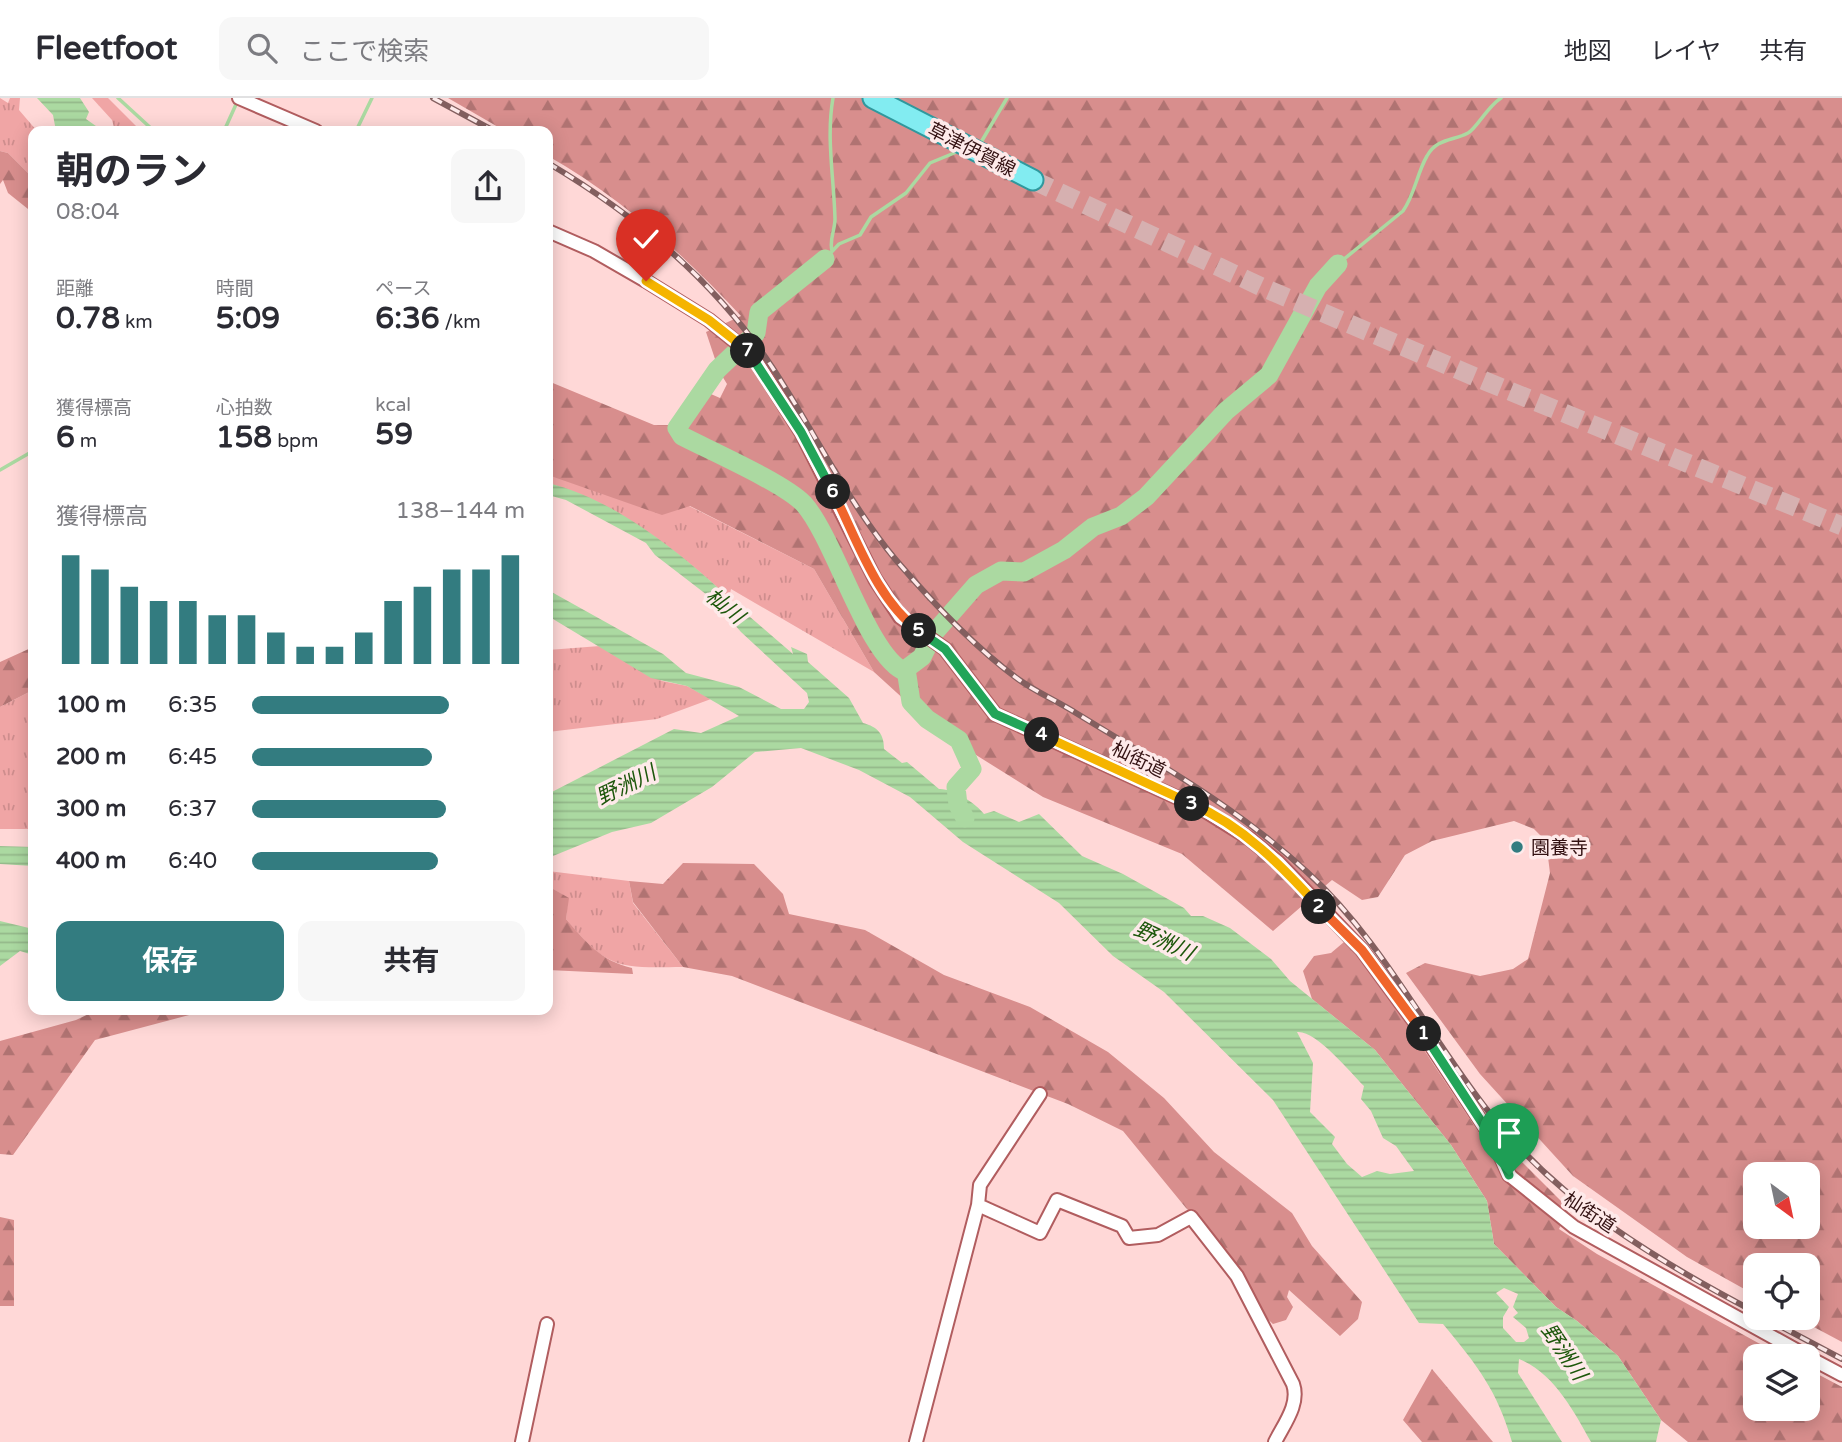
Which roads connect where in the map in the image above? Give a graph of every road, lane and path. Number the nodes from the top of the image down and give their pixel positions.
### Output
1 (239, 98) edge
2 (873, 98) edge
3 (304, 126) edge
4 (1033, 180) tunnel mouth
5 (553, 233) edge
6 (1040, 1094) dead end
7 (978, 1205) junction
8 (547, 1324) dead end
9 (1785, 1344) edge
10 (1820, 1363) edge
11 (1842, 1375) edge
12 (522, 1442) edge
13 (916, 1442) edge
14 (1275, 1442) edge

1 - 3 street
2 - 4 main road, 草津伊賀線
5 - 9 street, 杣街道
6 - 7 street
7 - 13 street
7 - 14 street
8 - 12 street
10 - 11 street, 杣街道

